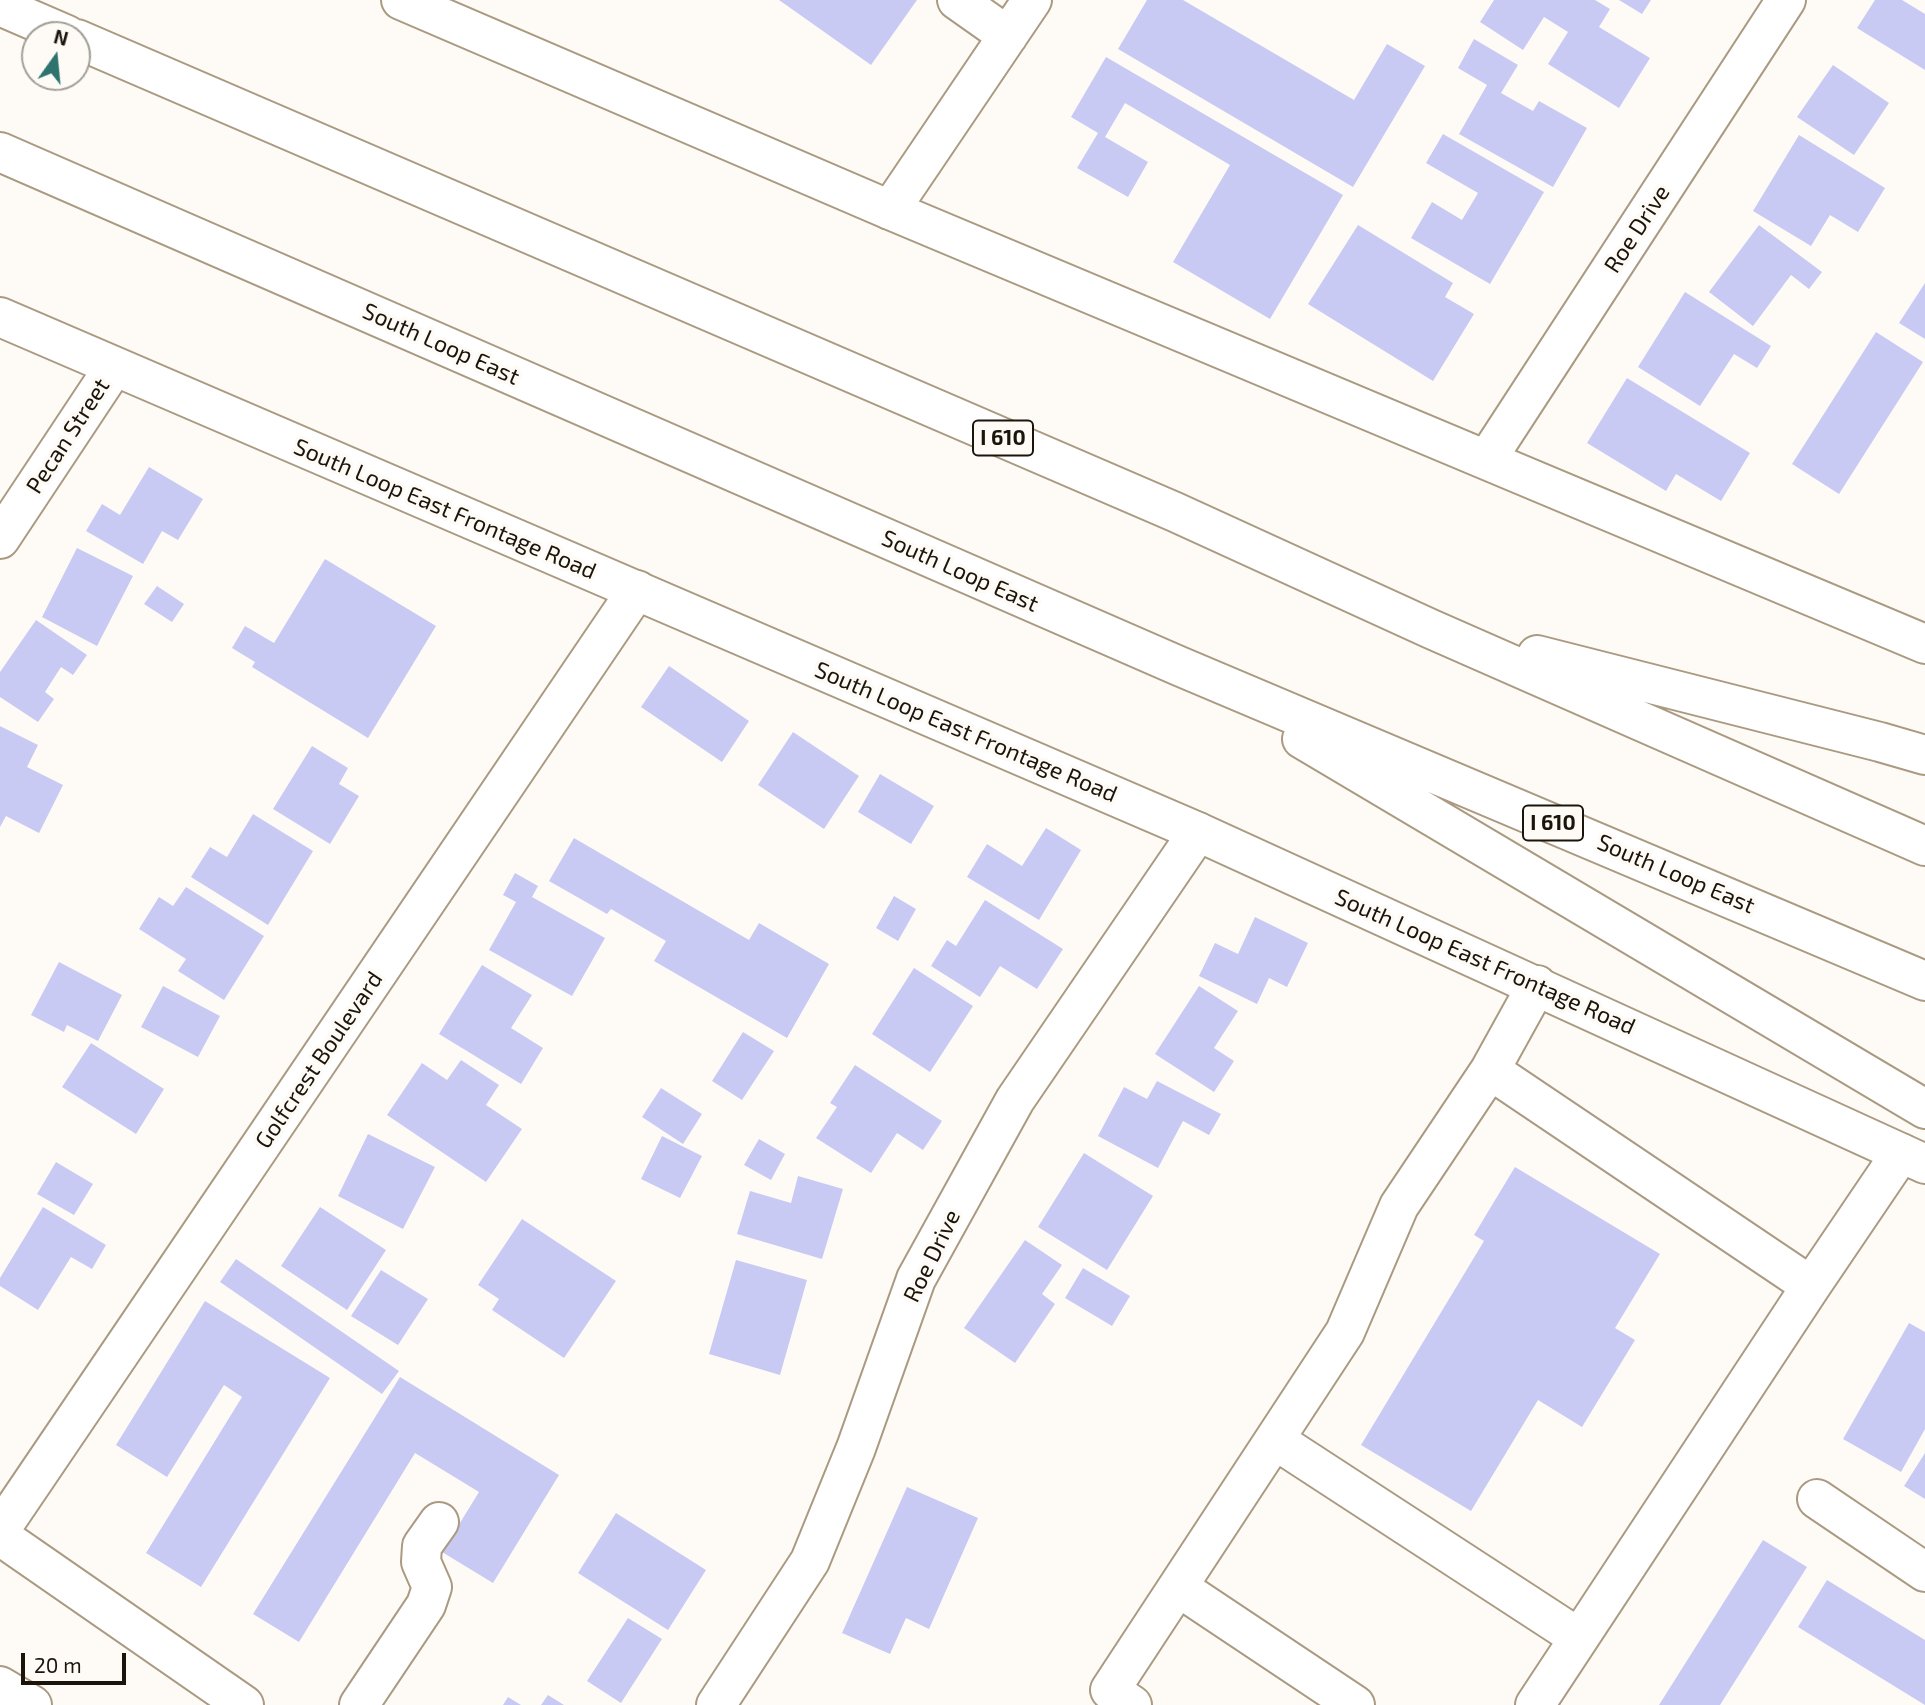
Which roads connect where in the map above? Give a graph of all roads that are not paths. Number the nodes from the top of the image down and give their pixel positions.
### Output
1 (401, 0) edge
2 (957, 0) edge
3 (1032, 0) edge
4 (1786, 0) edge
5 (0, 6) edge
6 (35, 21) edge
7 (1008, 36) junction
8 (91, 45) edge
9 (0, 152) edge
10 (890, 210) junction
11 (0, 317) edge
12 (114, 367) junction
13 (1488, 459) junction
14 (0, 539) edge
15 (637, 590) junction
16 (1431, 628) junction
17 (1925, 645) edge
18 (1179, 667) junction
19 (1925, 755) edge
20 (1198, 832) junction
21 (1925, 846) edge
22 (1925, 981) edge
23 (1537, 985) junction
24 (1490, 1069) junction
25 (1925, 1110) edge
26 (1913, 1158) edge
27 (1811, 1286) junction
28 (1275, 1440) junction
29 (1818, 1499) dead end
30 (439, 1522) dead end
31 (0, 1530) edge
32 (0, 1536) edge
33 (1925, 1573) edge
34 (1178, 1587) junction
35 (1579, 1639) junction
36 (0, 1686) edge
37 (32, 1705) edge
38 (244, 1705) edge
39 (359, 1705) edge
40 (716, 1705) edge
41 (1132, 1705) edge
42 (1355, 1705) edge
43 (1535, 1705) edge

1 - 10 main road
2 - 7 main road
3 - 7 main road
4 - 13 main road, Roe Drive
5 - 6 main road
7 - 10 main road
8 - 16 main road, I 610
9 - 18 main road, South Loop East / I 610
10 - 13 main road
11 - 12 main road, South Loop East Frontage Road
12 - 14 main road, Pecan Street
12 - 15 main road, South Loop East Frontage Road
13 - 17 main road
15 - 20 main road, South Loop East Frontage Road
15 - 31 main road, Golfcrest Boulevard
16 - 19 main road
16 - 21 main road, I 610
18 - 22 main road, South Loop East / I 610
18 - 25 main road
20 - 23 main road, South Loop East Frontage Road
20 - 40 main road, Roe Drive
23 - 24 main road
23 - 26 main road, South Loop East Frontage Road
24 - 27 main road
24 - 28 main road
26 - 27 main road
27 - 35 main road
28 - 34 main road
28 - 35 main road
29 - 33 main road
30 - 39 main road
32 - 38 main road
34 - 41 main road
34 - 42 main road
35 - 43 main road
36 - 37 main road

